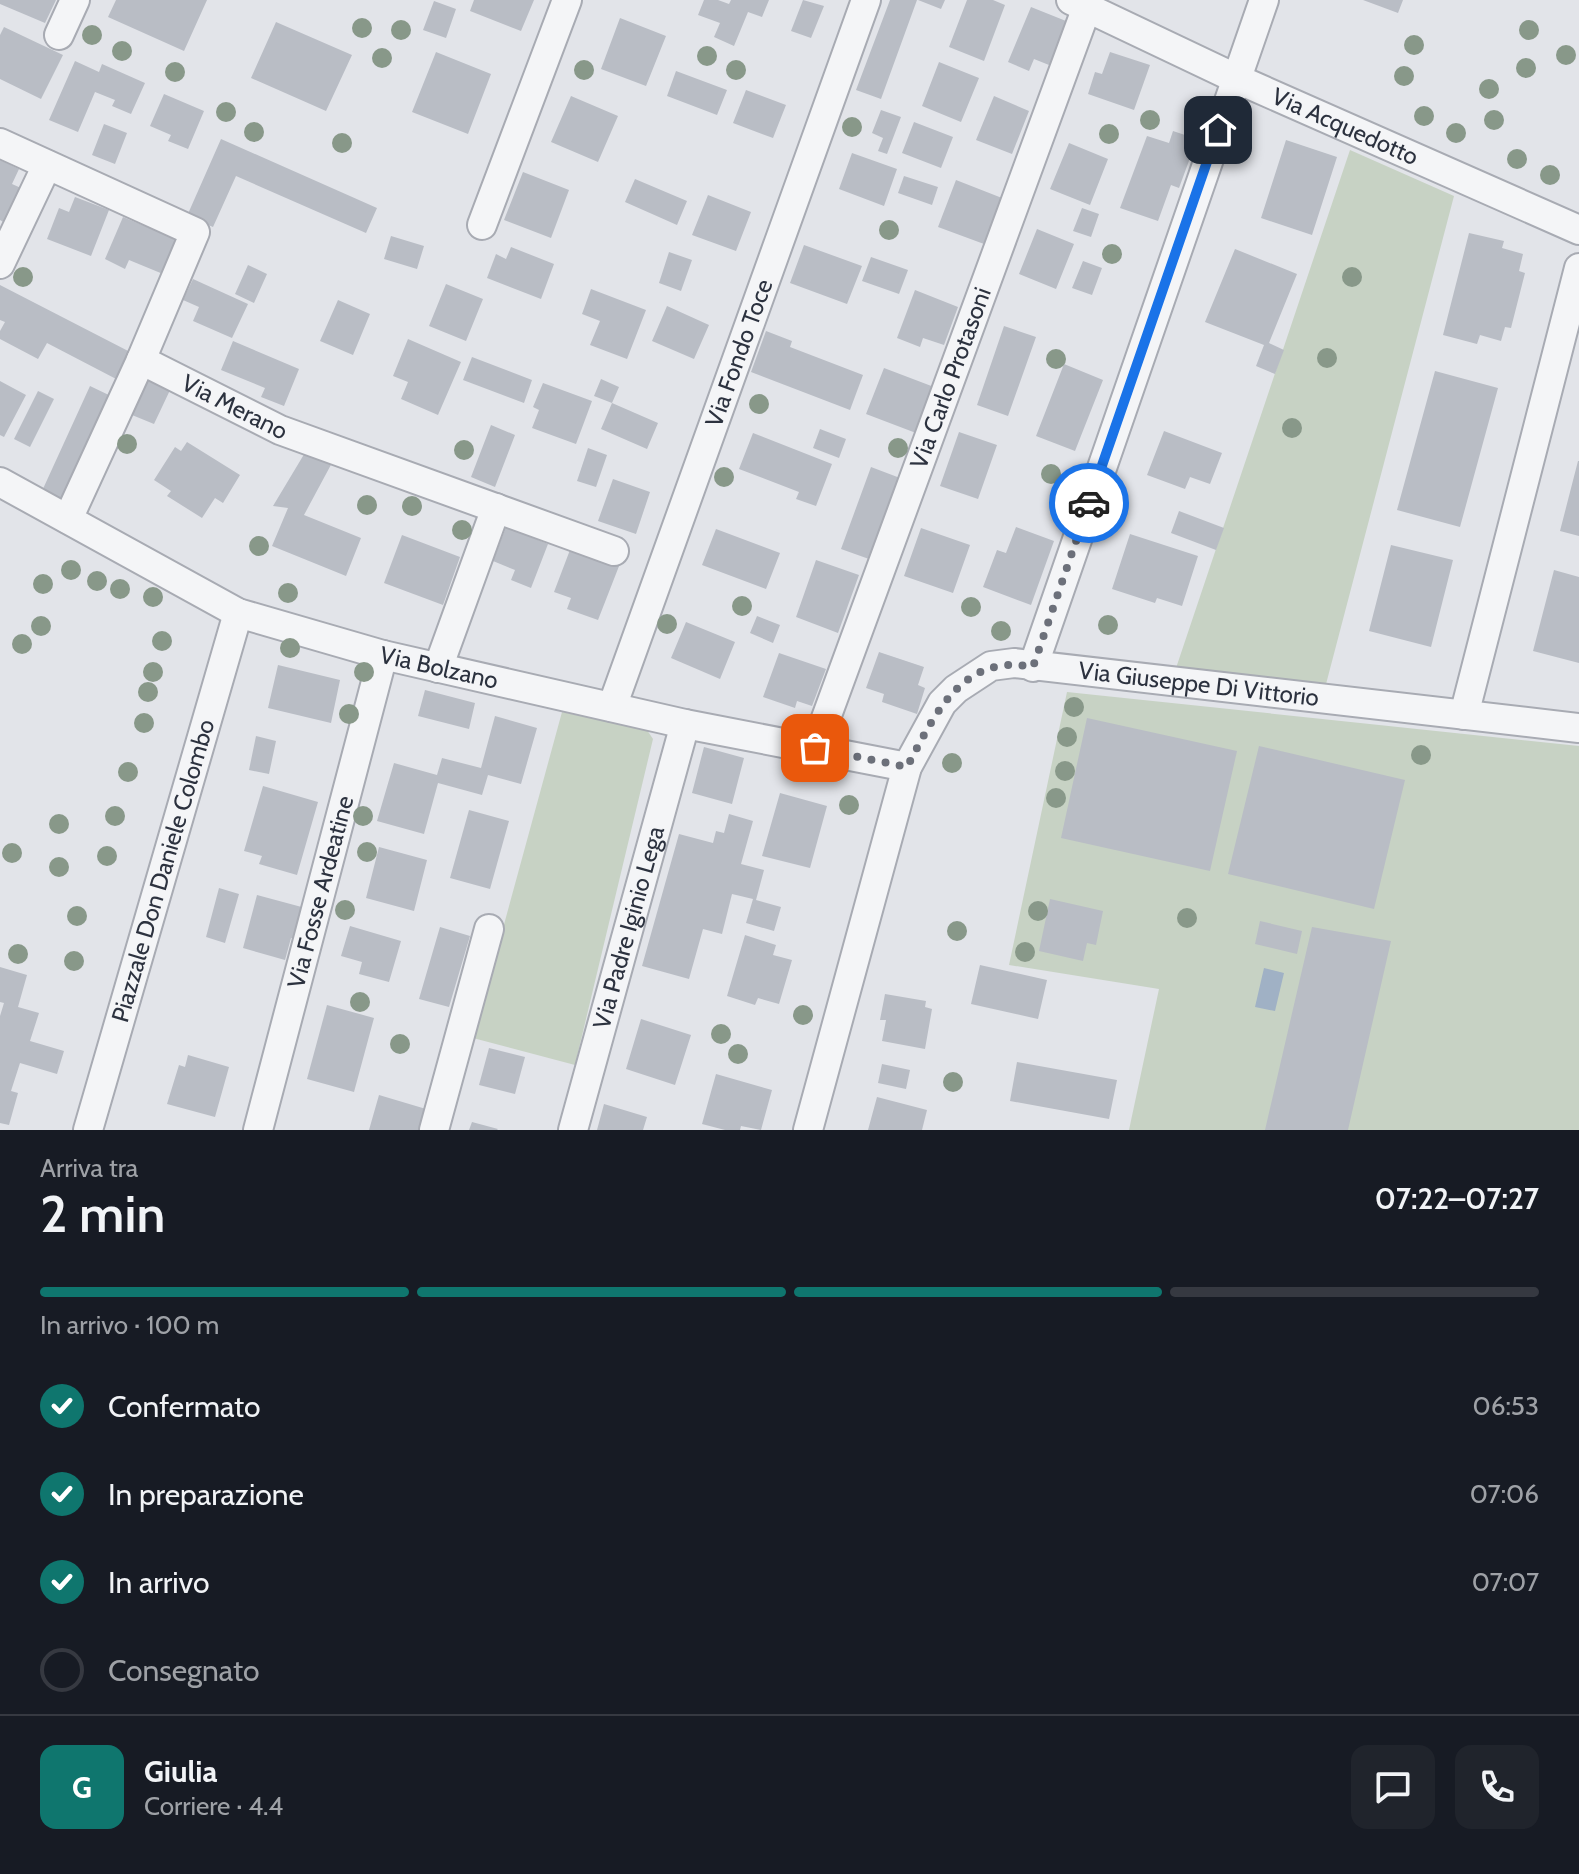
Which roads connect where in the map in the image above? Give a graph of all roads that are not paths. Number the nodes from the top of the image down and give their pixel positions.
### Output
1 (75, 0) edge
2 (567, 0) edge
3 (866, 0) edge
4 (1264, 0) edge
5 (1091, 5) edge
6 (59, 35) dead end
7 (1235, 78) junction
8 (0, 143) edge
9 (47, 165) junction
10 (482, 225) dead end
11 (1579, 230) edge
12 (0, 264) edge
13 (1579, 268) edge
14 (141, 360) junction
15 (0, 482) edge
16 (496, 508) junction
17 (68, 519) junction
18 (614, 551) dead end
19 (238, 613) junction
20 (383, 655) junction
21 (1033, 667) junction
22 (438, 668) junction
23 (612, 707) junction
24 (1464, 715) junction
25 (685, 724) junction
26 (1579, 728) edge
27 (815, 748) junction
28 (907, 767) junction
29 (489, 929) dead end
30 (88, 1130) edge
31 (258, 1130) edge
32 (434, 1130) edge
33 (573, 1130) edge
34 (808, 1130) edge

1 - 6 street
2 - 10 street
3 - 23 street, Via Fondo Toce
4 - 7 street
5 - 7 street, Via Acquedotto
5 - 27 street, Via Carlo Protasoni
7 - 11 street, Via Acquedotto
7 - 21 street
8 - 9 street
9 - 12 street
9 - 14 street
13 - 24 street
14 - 16 street, Via Merano
14 - 17 street
15 - 17 street, Via Bolzano
16 - 18 street, Via Merano
16 - 22 street
17 - 19 street, Via Bolzano
19 - 20 street, Via Bolzano
19 - 30 street, Piazzale Don Daniele Colombo
20 - 22 street, Via Bolzano
20 - 31 street, Via Fosse Ardeatine
21 - 24 street, Via Giuseppe Di Vittorio
21 - 28 street, Via Giuseppe Di Vittorio
22 - 23 street, Via Bolzano
23 - 25 street, Via Bolzano
24 - 26 street, Via Giuseppe Di Vittorio
25 - 27 street, Via Bolzano
25 - 33 street, Via Padre Iginio Lega
27 - 28 street, Via Bolzano
28 - 34 street, Via Giuseppe Di Vittorio
29 - 32 street

